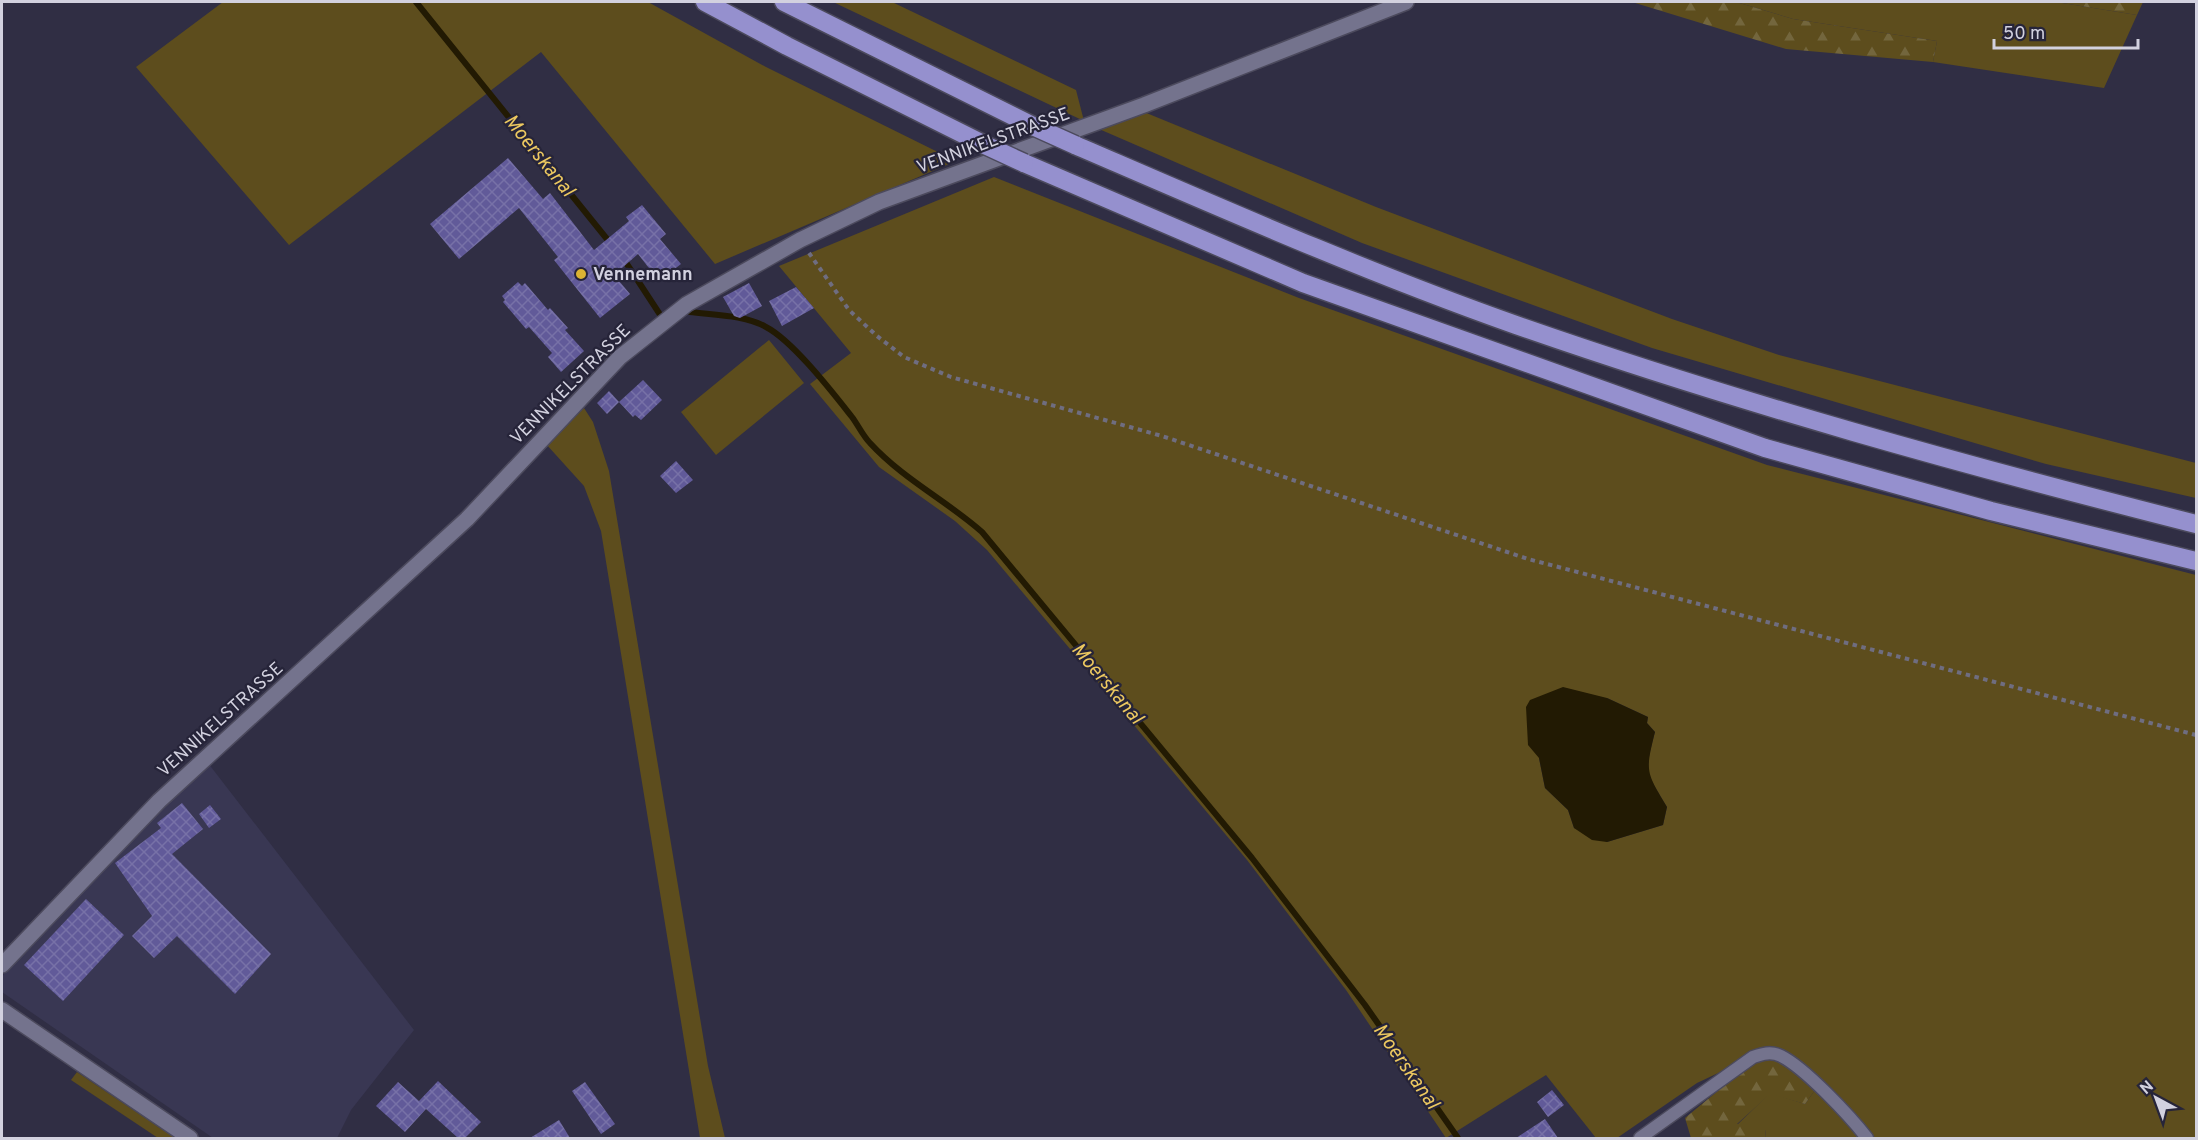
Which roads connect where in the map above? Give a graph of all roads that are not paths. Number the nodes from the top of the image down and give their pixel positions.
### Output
1 (705, 2) edge
2 (784, 2) edge
3 (1406, 2) edge
4 (2196, 524) edge
5 (2196, 561) edge
6 (2, 965) edge
7 (2, 1010) edge
8 (190, 1138) edge
9 (1640, 1138) edge
10 (1867, 1138) edge

1 - 5 highway, bridge
2 - 4 highway, bridge
3 - 6 street, VENNIKELSTRASSE
7 - 8 street
9 - 10 lane

